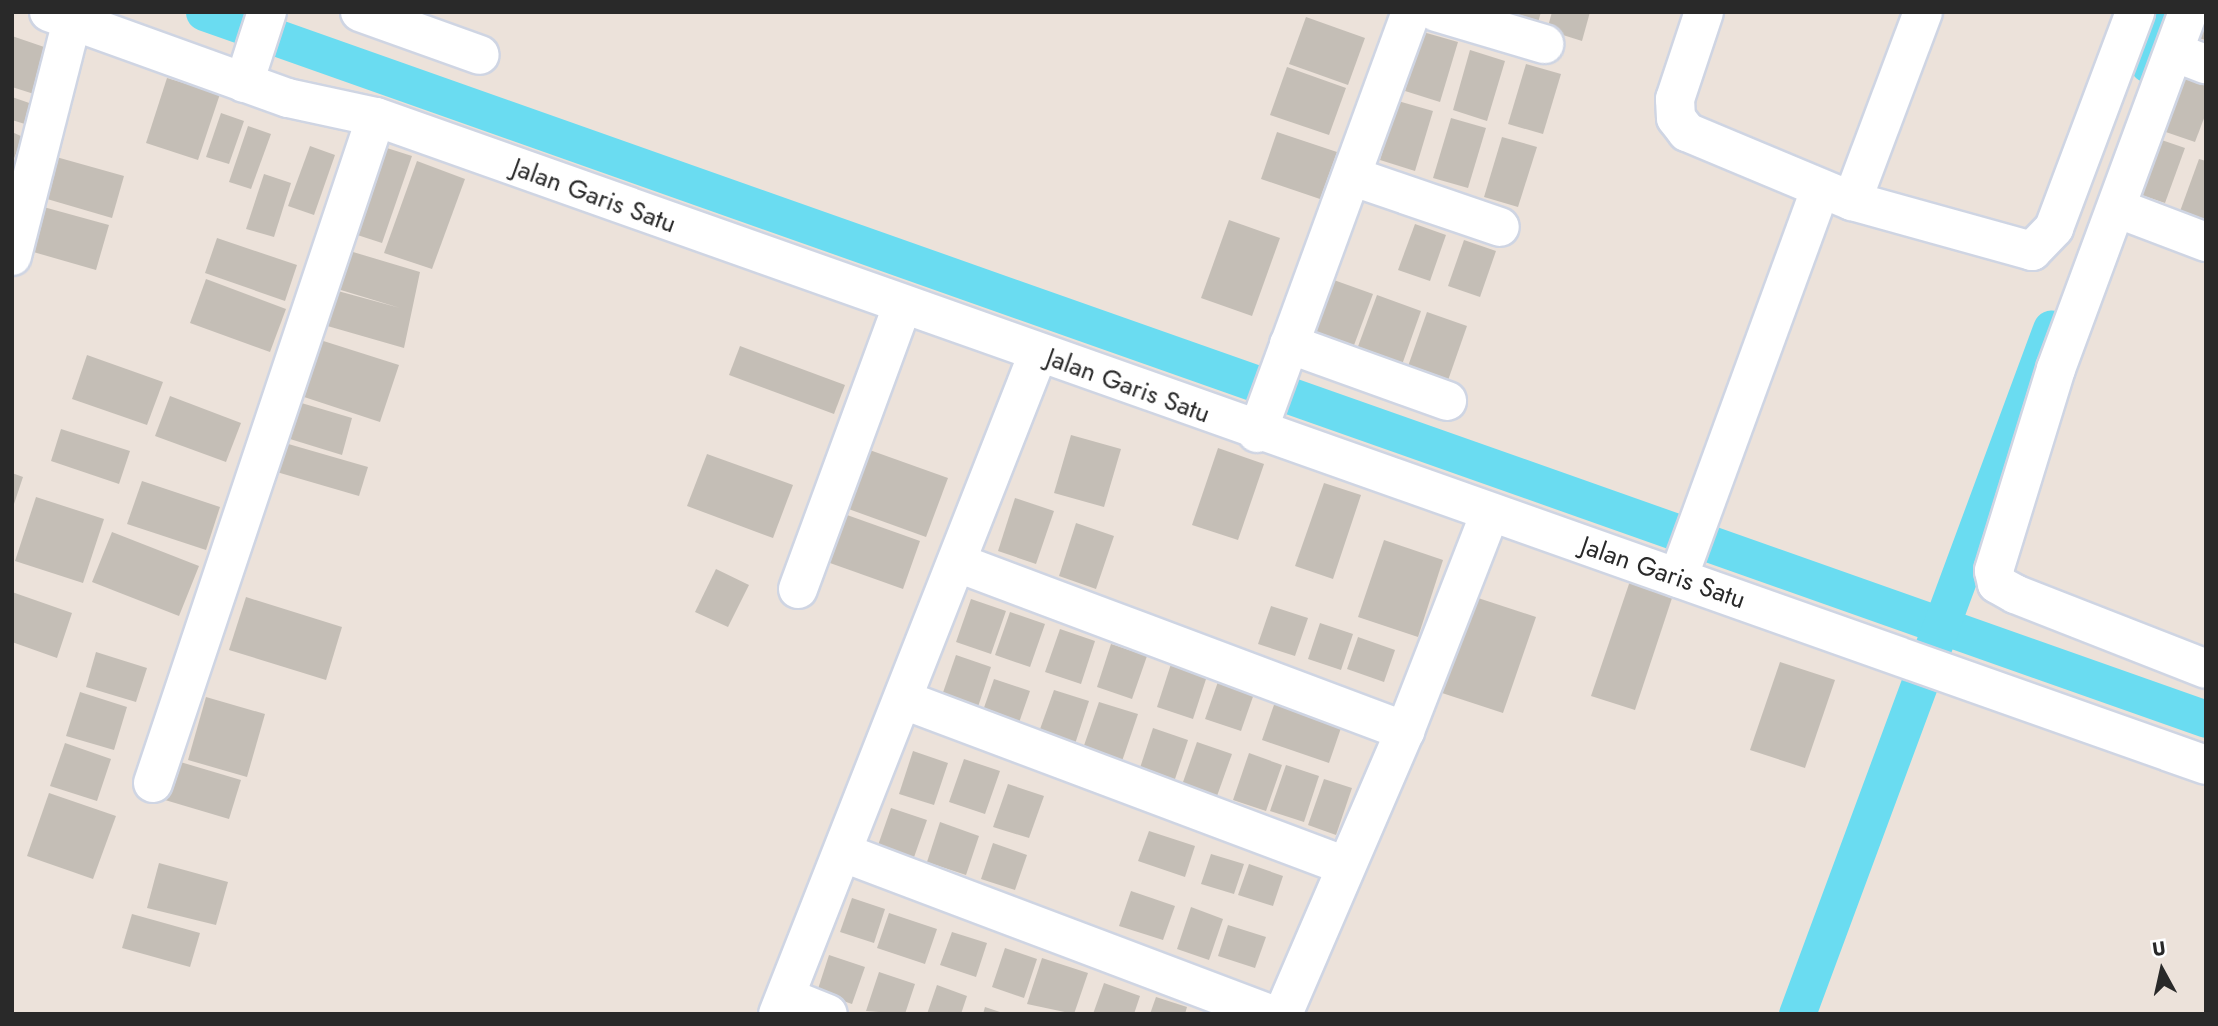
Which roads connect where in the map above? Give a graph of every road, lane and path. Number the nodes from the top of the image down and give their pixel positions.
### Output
1 (267, 12) edge
2 (360, 12) edge
3 (1411, 12) edge
4 (1436, 12) edge
5 (1704, 12) edge
6 (1923, 12) edge
7 (2135, 12) edge
8 (2188, 12) edge
9 (61, 16) edge
10 (1545, 44) dead end
11 (480, 55) dead end
12 (2190, 58) edge
13 (248, 66) junction
14 (376, 117) junction
15 (1354, 177) junction
16 (1836, 195) junction
17 (2119, 209) junction
18 (1500, 227) dead end
19 (2206, 242) edge
20 (12, 256) edge
21 (902, 307) junction
22 (1038, 354) junction
23 (1285, 354) junction
24 (1447, 401) dead end
25 (1261, 421) junction
26 (1489, 515) junction
27 (958, 563) junction
28 (1681, 569) junction
29 (798, 589) dead end
30 (2206, 668) edge
31 (904, 700) junction
32 (1405, 731) junction
33 (2204, 760) edge
34 (153, 783) dead end
35 (844, 853) junction
36 (1345, 866) junction
37 (782, 1005) edge
38 (828, 1014) edge
39 (1271, 1014) edge
40 (1283, 1014) edge

1 - 13 street
2 - 11 street
3 - 15 street
4 - 10 street
5 - 16 street
6 - 16 street
7 - 16 street
8 - 12 street
9 - 13 street, Jalan Garis Satu
9 - 20 street
12 - 17 street
13 - 14 street, Jalan Garis Satu
14 - 21 street, Jalan Garis Satu
14 - 34 street
15 - 18 street
15 - 23 street
16 - 28 street
17 - 19 street
17 - 30 street
21 - 22 street, Jalan Garis Satu
21 - 29 street
22 - 25 street, Jalan Garis Satu
22 - 27 street
23 - 24 street
23 - 25 street
25 - 26 street, Jalan Garis Satu
26 - 28 street, Jalan Garis Satu
26 - 32 street
27 - 31 street
27 - 32 street
28 - 33 street, Jalan Garis Satu
31 - 35 street
31 - 36 street
32 - 36 street
35 - 37 street
35 - 39 street
36 - 40 street
37 - 38 street

